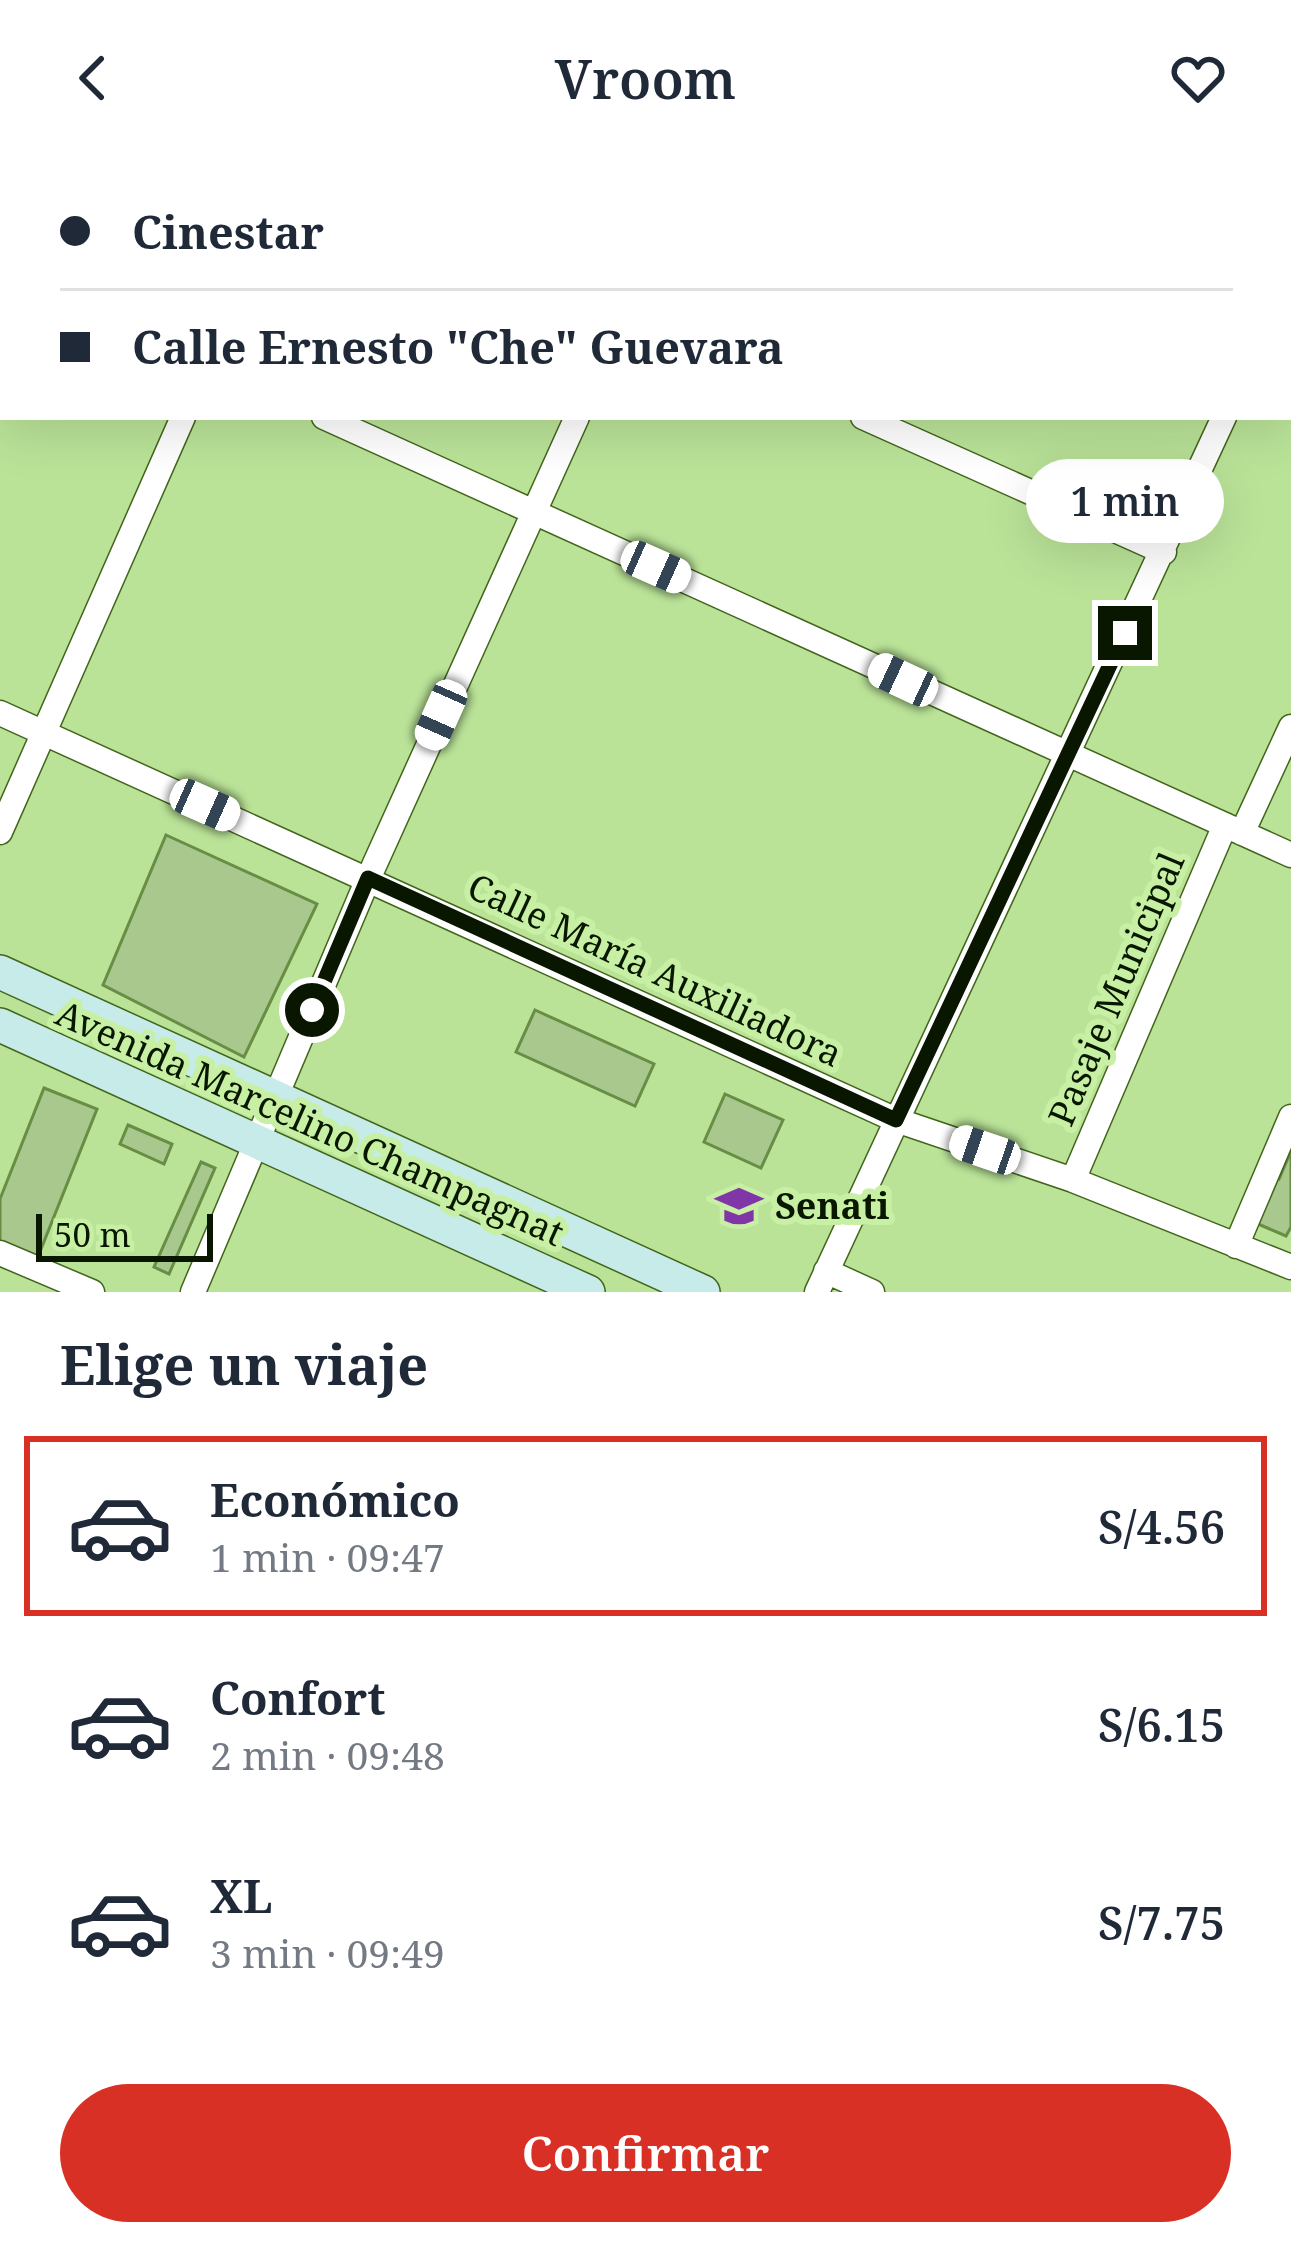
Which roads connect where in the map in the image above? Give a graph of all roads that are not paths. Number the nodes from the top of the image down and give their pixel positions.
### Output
1 (182, 420) edge
2 (331, 420) edge
3 (577, 420) edge
4 (870, 420) edge
5 (1223, 420) edge
6 (532, 512) junction
7 (1164, 552) junction
8 (0, 713) edge
9 (1291, 727) edge
10 (41, 732) junction
11 (1067, 754) junction
12 (1233, 829) junction
13 (0, 832) edge
14 (1291, 855) edge
15 (368, 878) junction
16 (0, 973) edge
17 (0, 1025) edge
18 (275, 1097) junction
19 (1291, 1117) edge
20 (896, 1120) junction
21 (256, 1142) junction
22 (1073, 1180) junction
23 (1236, 1246) junction
24 (0, 1253) edge
25 (1291, 1268) edge
26 (821, 1282) edge
27 (92, 1292) edge
28 (193, 1292) edge
29 (588, 1292) edge
30 (703, 1292) edge
31 (872, 1292) edge

1 - 10 street
2 - 6 street
3 - 6 street
4 - 7 street
5 - 7 street
6 - 11 street
6 - 15 street
7 - 11 street
8 - 10 street, Calle María Auxiliadora
9 - 12 street, Pasaje Municipal
10 - 13 street
10 - 15 street, Calle María Auxiliadora
11 - 12 street
11 - 20 street
12 - 14 street
12 - 22 street, Pasaje Municipal
15 - 18 street
15 - 20 street, Calle María Auxiliadora
16 - 18 main road, Avenida Marcelino Champagnat
17 - 21 main road, Avenida Marcelino Champagnat
18 - 21 street
18 - 30 main road, Avenida Marcelino Champagnat
19 - 23 street
20 - 22 street, Calle María Auxiliadora
20 - 26 street
21 - 28 street
21 - 29 main road, Avenida Marcelino Champagnat
22 - 23 street, Calle María Auxiliadora
23 - 25 street, Calle María Auxiliadora
24 - 27 street
26 - 31 street

